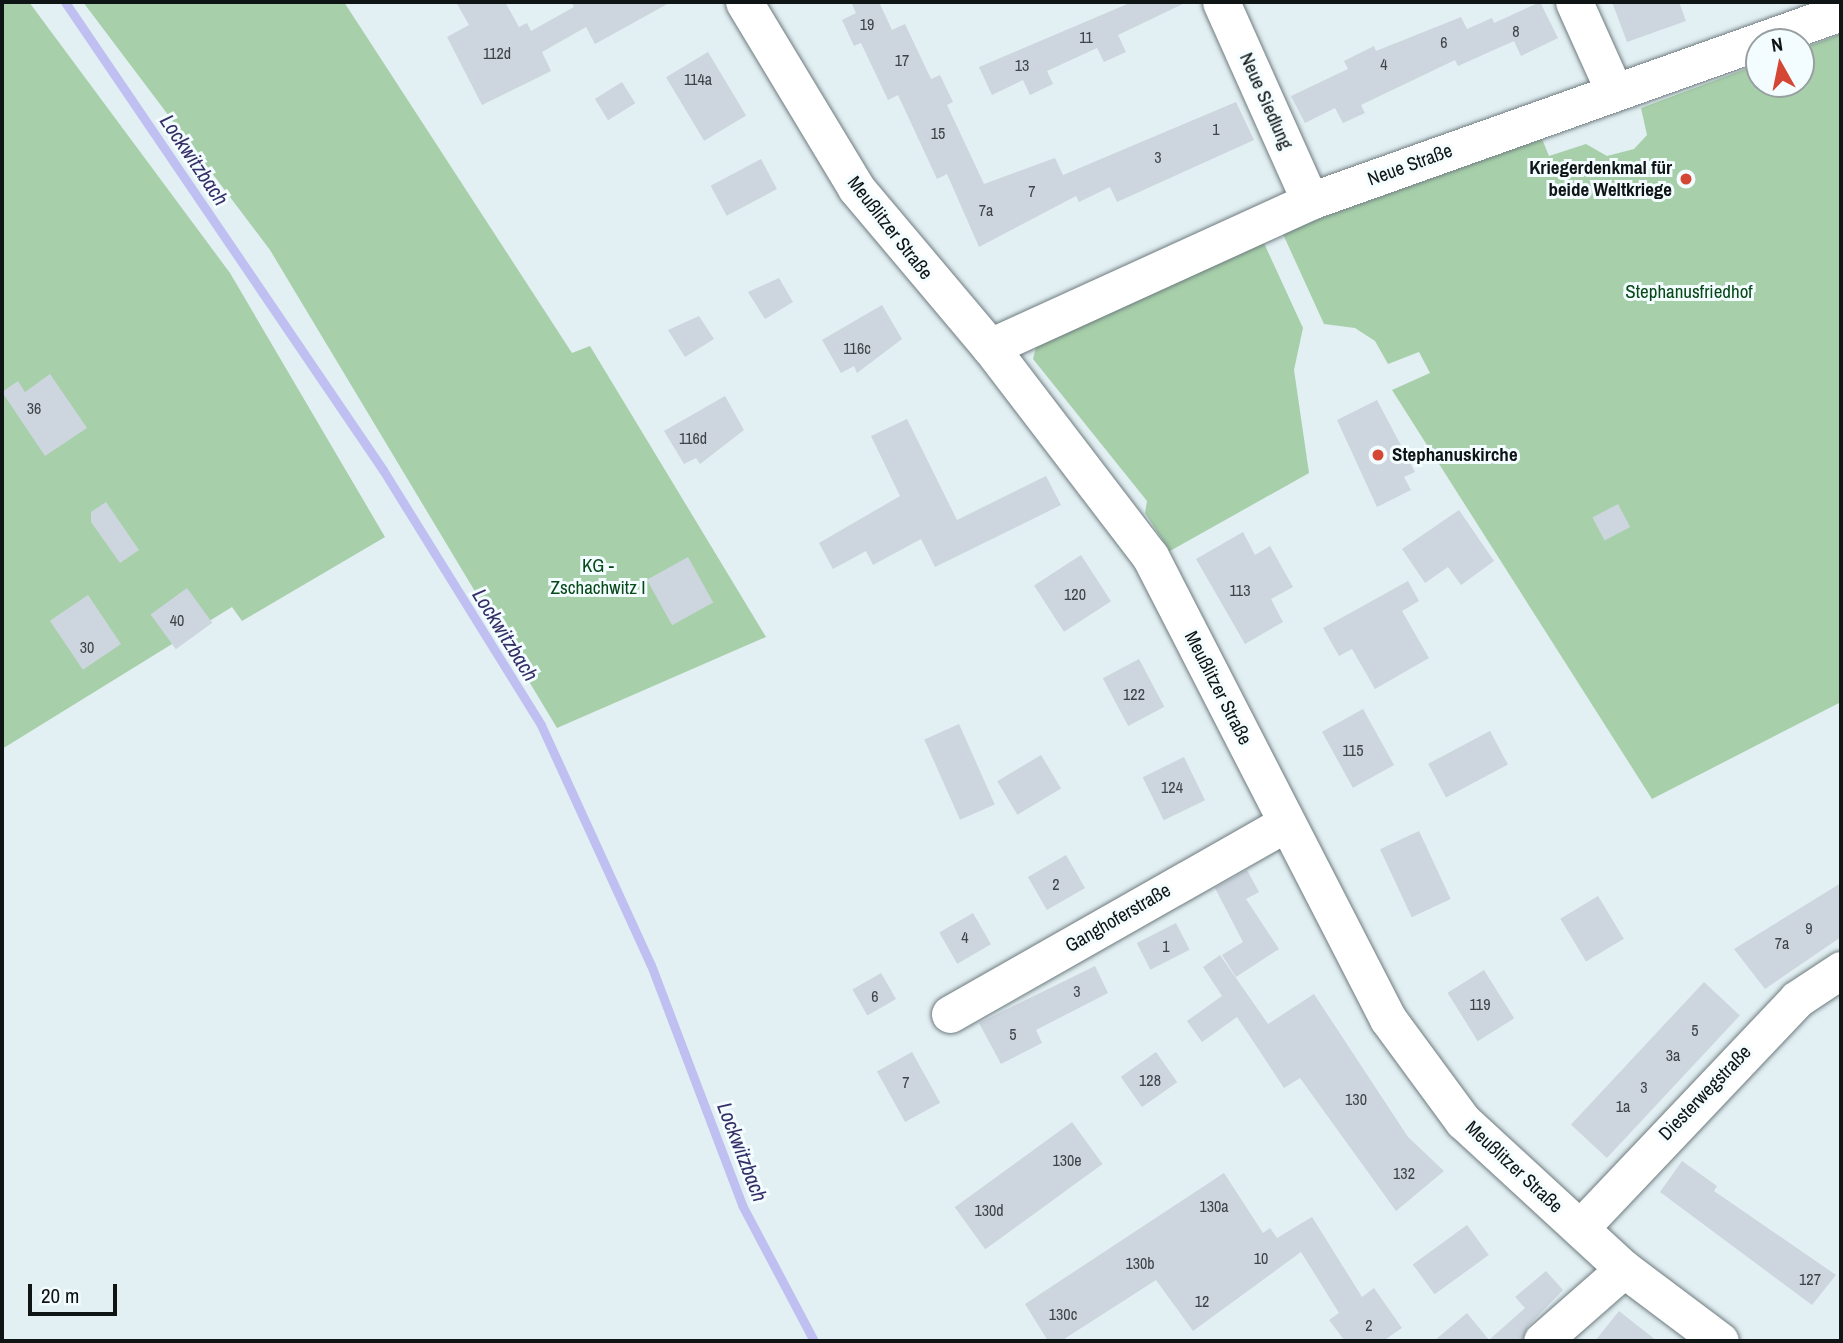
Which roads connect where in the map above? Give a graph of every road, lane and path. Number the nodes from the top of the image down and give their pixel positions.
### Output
1 (744, 2) edge
2 (1221, 2) edge
3 (1574, 2) edge
4 (1841, 12) edge
5 (1614, 91) junction
6 (1310, 201) junction
7 (990, 347) junction
8 (1286, 823) junction
9 (1841, 970) edge
10 (950, 1014) dead end
11 (1580, 1228) junction
12 (1625, 1269) junction
13 (1542, 1341) edge
14 (1720, 1341) edge

1 - 7 street, Meußlitzer Straße
2 - 6 street, Neue Siedlung
3 - 5 street
4 - 5 street, Neue Straße
5 - 6 street, Neue Straße
6 - 7 street, Neue Straße
7 - 8 street, Meußlitzer Straße
8 - 10 street, Ganghoferstraße
8 - 11 street, Meußlitzer Straße
9 - 11 street, Diesterwegstraße
11 - 12 street, Meußlitzer Straße
12 - 13 street
12 - 14 street, Meußlitzer Straße

